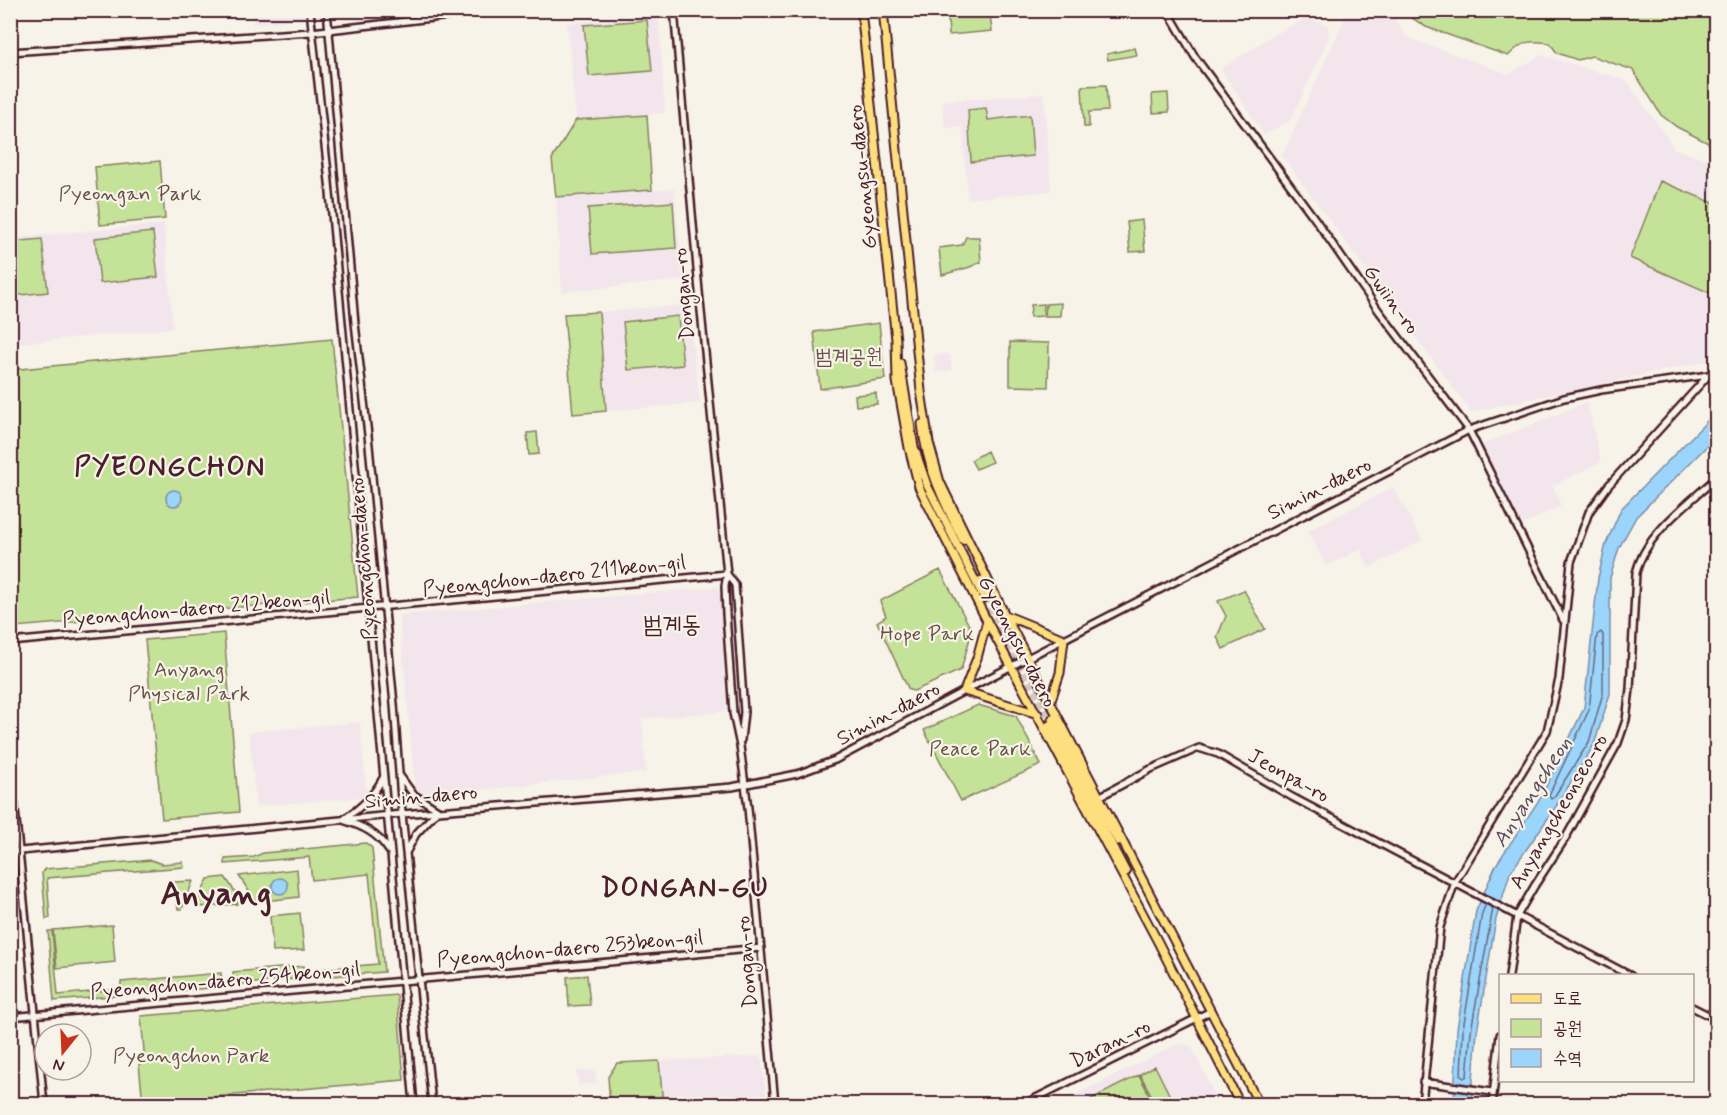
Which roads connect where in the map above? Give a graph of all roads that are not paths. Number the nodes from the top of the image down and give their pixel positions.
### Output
1 (310, 10) edge
2 (327, 10) edge
3 (502, 10) edge
4 (675, 10) edge
5 (861, 10) edge
6 (884, 10) edge
7 (1166, 10) edge
8 (329, 30) junction
9 (311, 32) junction
10 (10, 52) edge
11 (915, 338) junction
12 (896, 340) junction
13 (1716, 367) edge
14 (1714, 374) edge
15 (1469, 430) junction
16 (1716, 478) edge
17 (727, 574) junction
18 (384, 608) junction
19 (369, 609) junction
20 (1005, 615) junction
21 (987, 621) junction
22 (1564, 622) junction
23 (1064, 639) junction
24 (10, 642) edge
25 (1028, 658) junction
26 (1012, 666) junction
27 (964, 691) junction
28 (1050, 703) junction
29 (1038, 714) junction
30 (740, 746) junction
31 (10, 759) edge
32 (399, 775) junction
33 (384, 776) junction
34 (744, 785) junction
35 (1100, 797) junction
36 (438, 810) junction
37 (402, 813) junction
38 (387, 815) junction
39 (342, 820) junction
40 (19, 851) junction
41 (10, 852) edge
42 (406, 853) junction
43 (391, 855) junction
44 (1455, 882) junction
45 (1514, 914) junction
46 (1162, 916) junction
47 (1158, 942) junction
48 (761, 948) junction
49 (1509, 974) edge
50 (1629, 974) edge
51 (418, 979) junction
52 (403, 981) junction
53 (1694, 1008) edge
54 (1211, 1011) junction
55 (34, 1015) junction
56 (10, 1017) edge
57 (1197, 1019) junction
58 (1716, 1019) edge
59 (1499, 1042) edge
60 (1423, 1082) junction
61 (1492, 1092) junction
62 (44, 1104) edge
63 (414, 1104) edge
64 (432, 1104) edge
65 (775, 1104) edge
66 (1024, 1104) edge
67 (1240, 1104) edge
68 (1259, 1104) edge
69 (1422, 1104) edge
70 (1492, 1104) edge

1 - 9 street, Pyeongchon-daero
2 - 8 street, Pyeongchon-daero
3 - 8 street
4 - 17 street, Dongan-ro
5 - 12 main road, Gyeongsu-daero
6 - 11 main road, Gyeongsu-daero
7 - 15 street, Gwiin-ro
8 - 9 street
8 - 18 street, Pyeongchon-daero
9 - 10 street
9 - 19 street, Pyeongchon-daero
11 - 12 main road, Gyeongsu-daero
11 - 20 main road, Gyeongsu-daero
12 - 21 main road, Gyeongsu-daero
13 - 14 street
14 - 15 street, Simin-daero
14 - 22 street
15 - 22 street, Gwiin-ro
15 - 23 street, Simin-daero
16 - 45 street, Anyangcheonseo-ro
17 - 18 street, Pyeongchon-daero 211beon-gil
17 - 30 street, Dongan-ro
17 - 30 street, Dongan-ro
18 - 19 street, Pyeongchon-daero 212beon-gil
18 - 32 street, Pyeongchon-daero
19 - 24 street, Pyeongchon-daero 212beon-gil
19 - 33 street, Pyeongchon-daero
20 - 23 main road
20 - 25 main road, Gyeongsu-daero
21 - 26 main road, Gyeongsu-daero
21 - 27 main road
22 - 44 street
23 - 25 street, Simin-daero
23 - 28 main road
25 - 26 street, Simin-daero
25 - 28 main road, Gyeongsu-daero
26 - 27 street, Simin-daero
26 - 29 main road, Gyeongsu-daero
27 - 29 main road
27 - 34 street, Simin-daero
28 - 35 main road, Gyeongsu-daero
29 - 47 main road, Gyeongsu-daero
30 - 34 street, Dongan-ro
31 - 40 street
32 - 36 street
32 - 37 street, Pyeongchon-daero
33 - 38 street, Pyeongchon-daero
33 - 39 street
34 - 36 street, Simin-daero
34 - 48 street, Dongan-ro
35 - 44 street, Jeonpa-ro
35 - 46 main road, Gyeongsu-daero
36 - 37 street, Simin-daero
36 - 42 street
37 - 38 street, Simin-daero
37 - 42 street, Pyeongchon-daero
38 - 39 street, Simin-daero
38 - 43 street, Pyeongchon-daero
39 - 40 street, Simin-daero
39 - 43 street
40 - 41 street, Simin-daero
40 - 55 street
42 - 51 street, Pyeongchon-daero
43 - 52 street, Pyeongchon-daero
44 - 45 street, Jeonpa-ro
44 - 60 street
45 - 49 street, Anyangcheonseo-ro
45 - 50 street
46 - 47 main road, Gyeongsu-daero
46 - 54 main road, Gyeongsu-daero
47 - 57 main road, Gyeongsu-daero
48 - 51 street, Pyeongchon-daero 253beon-gil
48 - 65 street, Dongan-ro
51 - 52 street, Pyeongchon-daero 254beon-gil
51 - 64 street, Pyeongchon-daero
52 - 55 street, Pyeongchon-daero 254beon-gil
52 - 63 street, Pyeongchon-daero
53 - 58 street
54 - 57 street, Daran-ro
54 - 68 main road, Gyeongsu-daero
55 - 56 street, Pyeongchon-daero 254beon-gil
55 - 62 street
57 - 66 street, Daran-ro
57 - 67 main road, Gyeongsu-daero
59 - 61 street
60 - 61 street
60 - 69 street
61 - 70 street

